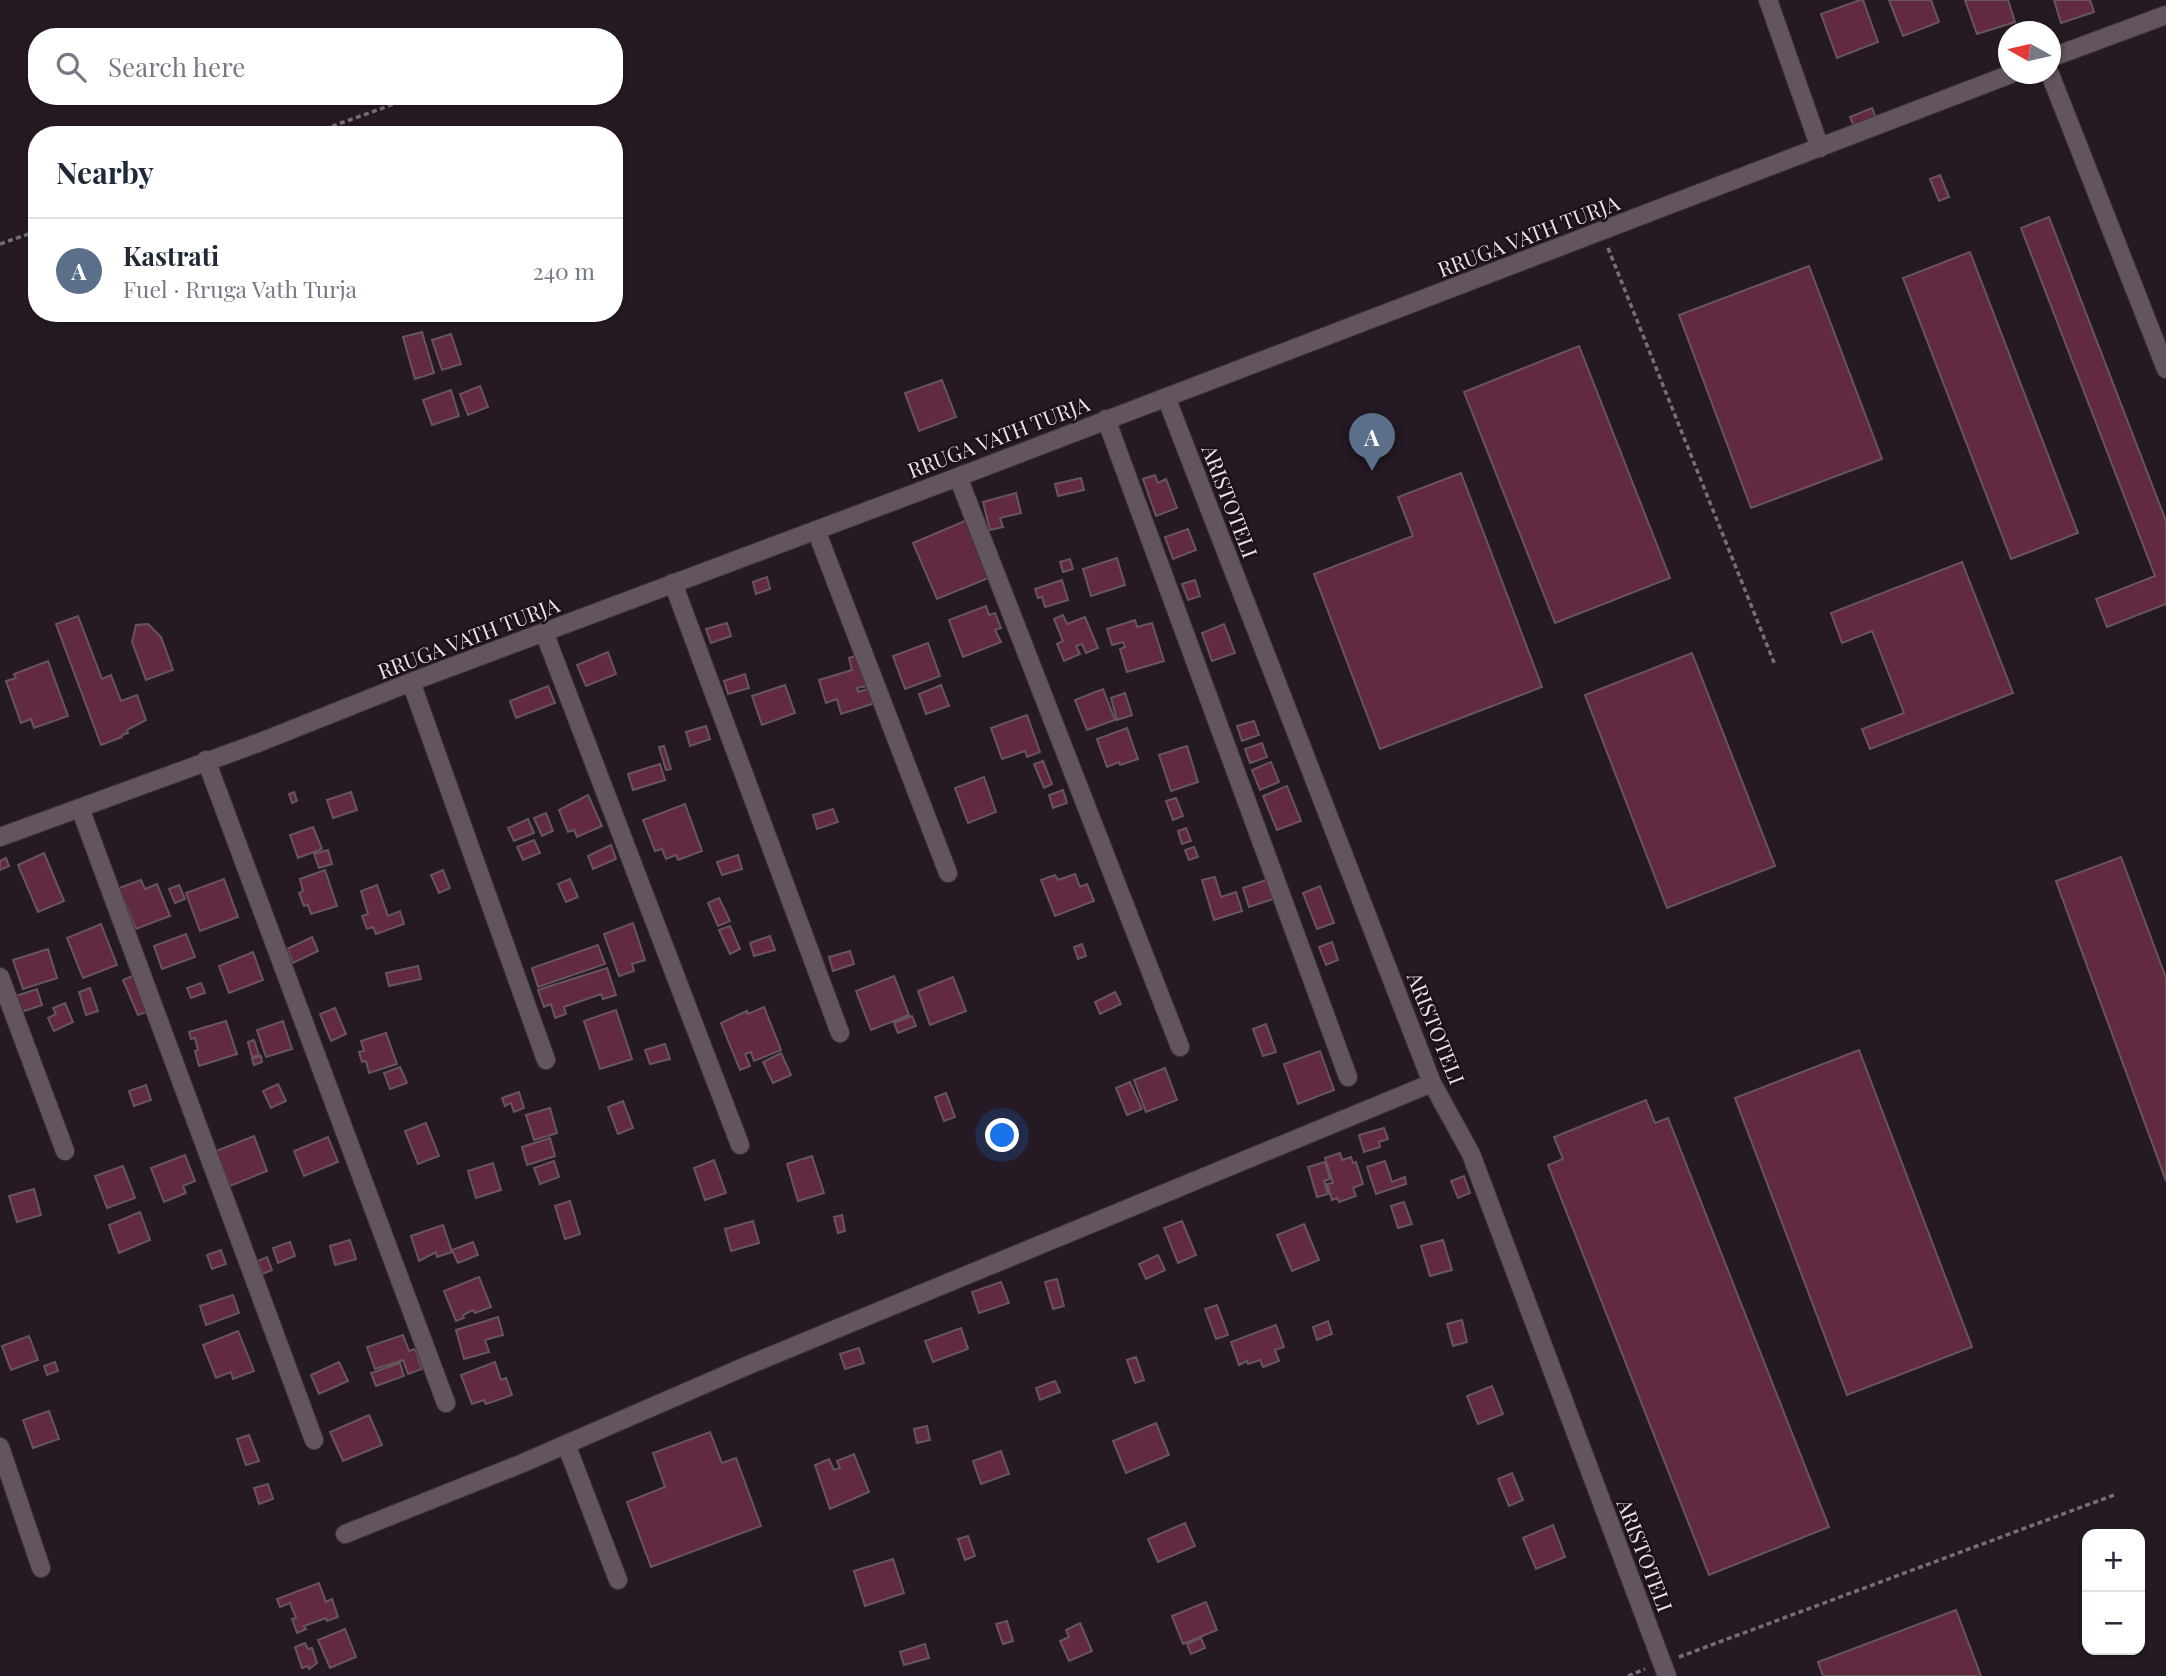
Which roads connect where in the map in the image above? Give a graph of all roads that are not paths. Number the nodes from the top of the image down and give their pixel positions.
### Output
1 (1768, 0) edge
2 (2166, 15) edge
3 (2061, 54) edge
4 (1998, 79) edge
5 (2054, 84) edge
6 (1819, 148) junction
7 (2166, 369) edge
8 (1166, 397) junction
9 (1107, 419) junction
10 (958, 477) junction
11 (816, 530) junction
12 (673, 583) junction
13 (544, 632) junction
14 (411, 682) junction
15 (206, 760) junction
16 (80, 808) junction
17 (0, 837) edge
18 (948, 873) dead end
19 (0, 977) edge
20 (841, 1033) dead end
21 (1180, 1047) dead end
22 (546, 1060) dead end
23 (1348, 1077) dead end
24 (1432, 1083) junction
25 (740, 1145) dead end
26 (65, 1152) dead end
27 (446, 1402) dead end
28 (314, 1440) dead end
29 (566, 1444) junction
30 (0, 1447) edge
31 (345, 1534) dead end
32 (41, 1568) dead end
33 (618, 1580) dead end
34 (1664, 1669) edge

1 - 6 street
2 - 3 street
4 - 6 street, RRUGA VATH TURJA
5 - 7 street
6 - 8 street, RRUGA VATH TURJA
8 - 9 street, RRUGA VATH TURJA
8 - 24 street, ARISTOTELI
9 - 10 street, RRUGA VATH TURJA
9 - 23 street
10 - 11 street, RRUGA VATH TURJA
10 - 21 street
11 - 12 street, RRUGA VATH TURJA
11 - 18 street
12 - 13 street, RRUGA VATH TURJA
12 - 20 street
13 - 14 street, RRUGA VATH TURJA
13 - 25 street
14 - 15 street, RRUGA VATH TURJA
14 - 22 street
15 - 16 street, RRUGA VATH TURJA
15 - 27 street
16 - 17 street, RRUGA VATH TURJA
16 - 28 street
19 - 26 street
24 - 29 street
24 - 34 street, ARISTOTELI
29 - 31 street
29 - 33 street
30 - 32 street

